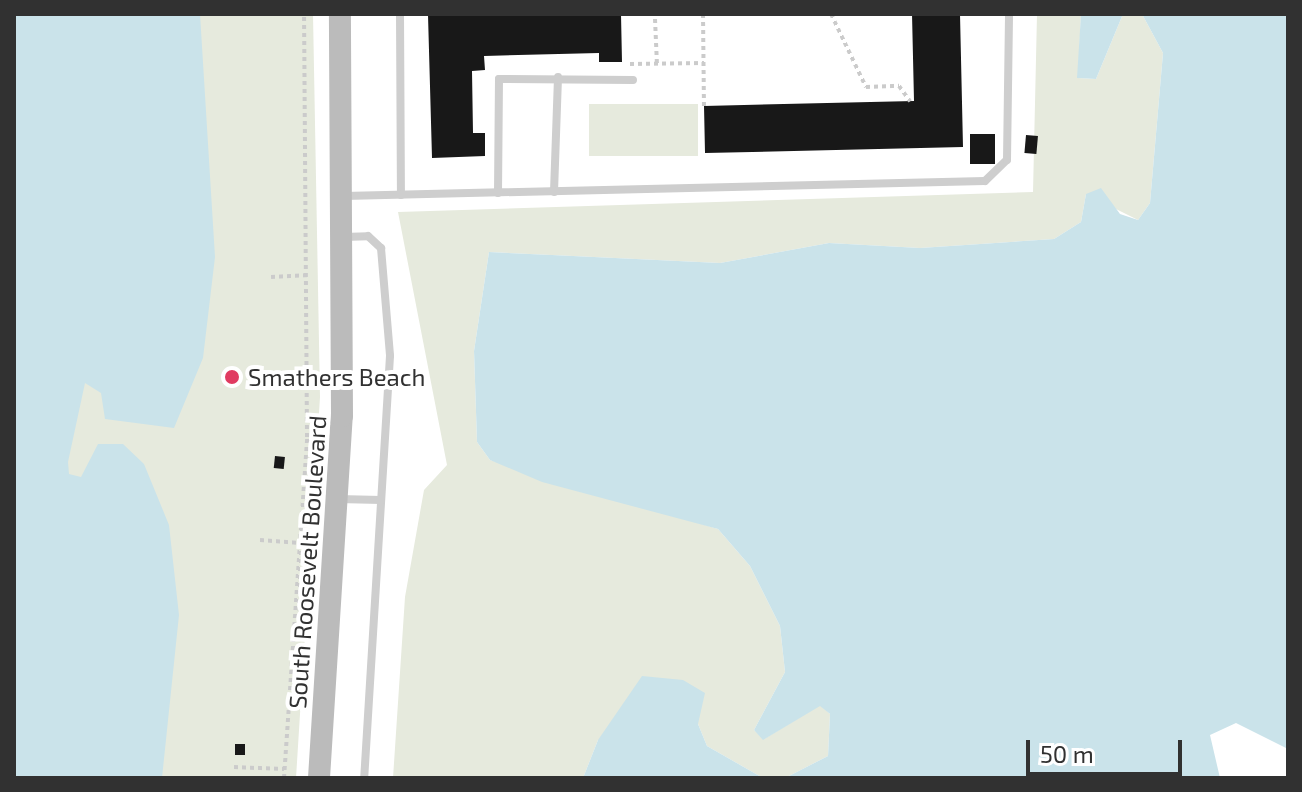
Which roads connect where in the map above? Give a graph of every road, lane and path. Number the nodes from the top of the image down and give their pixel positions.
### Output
1 (304, 14) edge
2 (340, 14) edge
3 (400, 14) edge
4 (703, 14) edge
5 (831, 14) edge
6 (1009, 14) edge
7 (655, 19) dead end
8 (704, 63) junction
9 (657, 64) junction
10 (621, 75) junction
11 (558, 77) junction
12 (633, 80) dead end
13 (910, 101) dead end
14 (704, 106) dead end
15 (554, 192) junction
16 (498, 193) junction
17 (401, 195) junction
18 (343, 196) junction
19 (343, 237) junction
20 (310, 275) junction
21 (271, 277) dead end
22 (337, 499) junction
23 (381, 500) junction
24 (260, 540) dead end
25 (300, 543) junction
26 (234, 767) dead end
27 (284, 769) junction
28 (284, 778) edge
29 (319, 778) edge
30 (364, 778) edge

1 - 20 path
2 - 18 main road, South Roosevelt Boulevard
3 - 17 lane
4 - 8 path
5 - 13 path
6 - 15 lane
7 - 9 path
8 - 9 path
8 - 14 path
9 - 10 path
10 - 11 lane
10 - 12 lane
11 - 15 lane
11 - 16 lane
15 - 16 lane
16 - 17 lane
17 - 18 lane
18 - 19 main road, South Roosevelt Boulevard
19 - 22 main road, South Roosevelt Boulevard
19 - 23 lane
20 - 21 path
20 - 25 path
22 - 23 lane
22 - 29 main road, South Roosevelt Boulevard
23 - 30 lane
24 - 25 path
25 - 27 path
26 - 27 path
27 - 28 path

